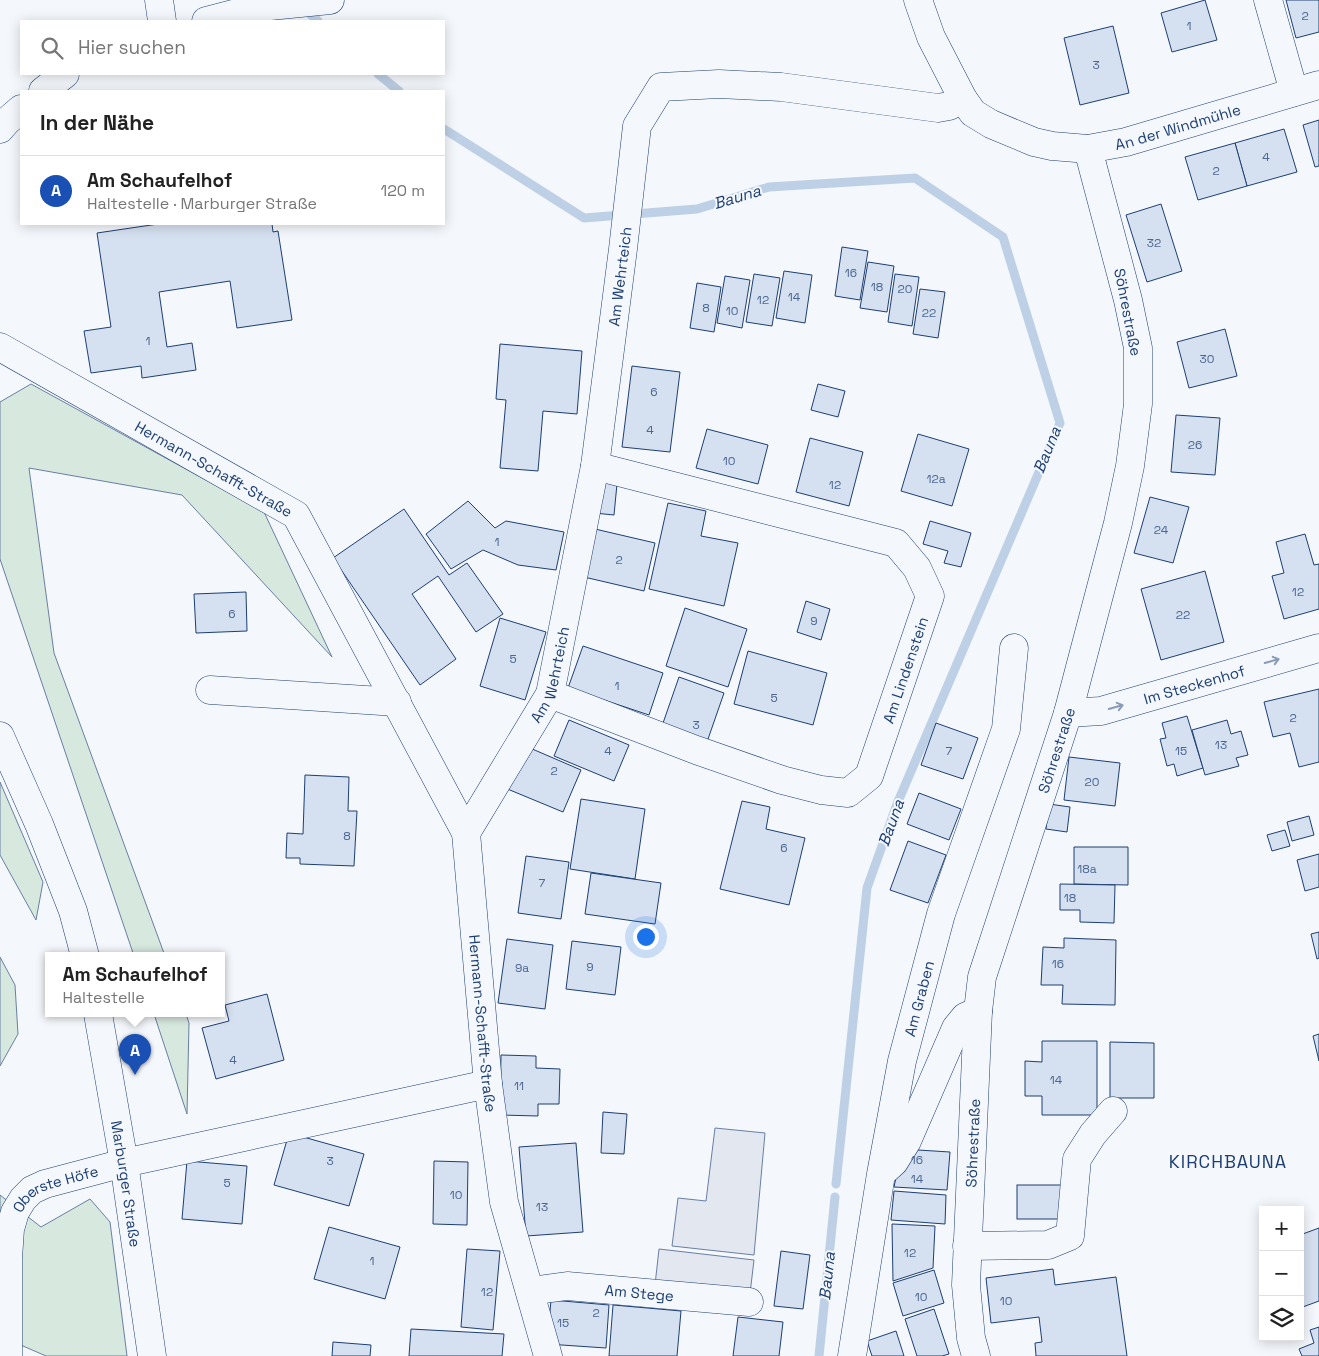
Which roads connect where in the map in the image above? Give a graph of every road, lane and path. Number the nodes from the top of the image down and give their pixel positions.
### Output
1 (159, 0) edge
2 (330, 0) edge
3 (918, 0) edge
4 (1268, 0) edge
5 (162, 20) edge
6 (210, 20) edge
7 (64, 75) edge
8 (1306, 89) edge
9 (44, 90) edge
10 (963, 99) junction
11 (20, 110) edge
12 (0, 129) edge
13 (1088, 149) junction
14 (0, 347) edge
15 (594, 466) junction
16 (1014, 648) dead end
17 (1319, 648) edge
18 (210, 690) dead end
19 (550, 694) junction
20 (396, 702) junction
21 (1068, 713) junction
22 (0, 736) edge
23 (466, 833) junction
24 (84, 952) edge
25 (978, 1011) junction
26 (99, 1017) edge
27 (488, 1084) junction
28 (1112, 1111) dead end
29 (124, 1163) junction
30 (881, 1174) junction
31 (967, 1246) junction
32 (530, 1291) junction
33 (749, 1302) dead end
34 (8, 1356) edge
35 (152, 1356) edge
36 (548, 1356) edge
37 (852, 1356) edge
38 (976, 1356) edge

1 - 5 street
2 - 6 street
3 - 10 street
4 - 8 street
7 - 9 street
8 - 13 street, An der Windmühle
10 - 13 street, An der Windmühle
10 - 15 street, Am Wehrteich
11 - 12 street
13 - 21 street, Söhrestraße
14 - 20 street, Hermann-Schafft-Straße
15 - 19 street, Am Wehrteich
15 - 19 street, Am Lindenstein
16 - 30 street, Am Graben
21 -> 17 street, Im Steckenhof
18 - 20 street
19 - 23 street, Am Wehrteich
20 - 23 street, Hermann-Schafft-Straße
21 - 25 street, Söhrestraße
22 - 24 street
23 - 27 street, Hermann-Schafft-Straße
25 - 30 street
25 - 31 street, Söhrestraße
26 - 29 street, Marburger Straße
27 - 29 street, Oberste Höfe
27 - 32 street, Hermann-Schafft-Straße
28 - 31 street
29 - 34 street, Oberste Höfe
29 - 35 street, Marburger Straße
30 - 37 street, Am Graben
31 - 38 street, Söhrestraße
32 - 33 street, Am Stege
32 - 36 street, Hermann-Schafft-Straße

